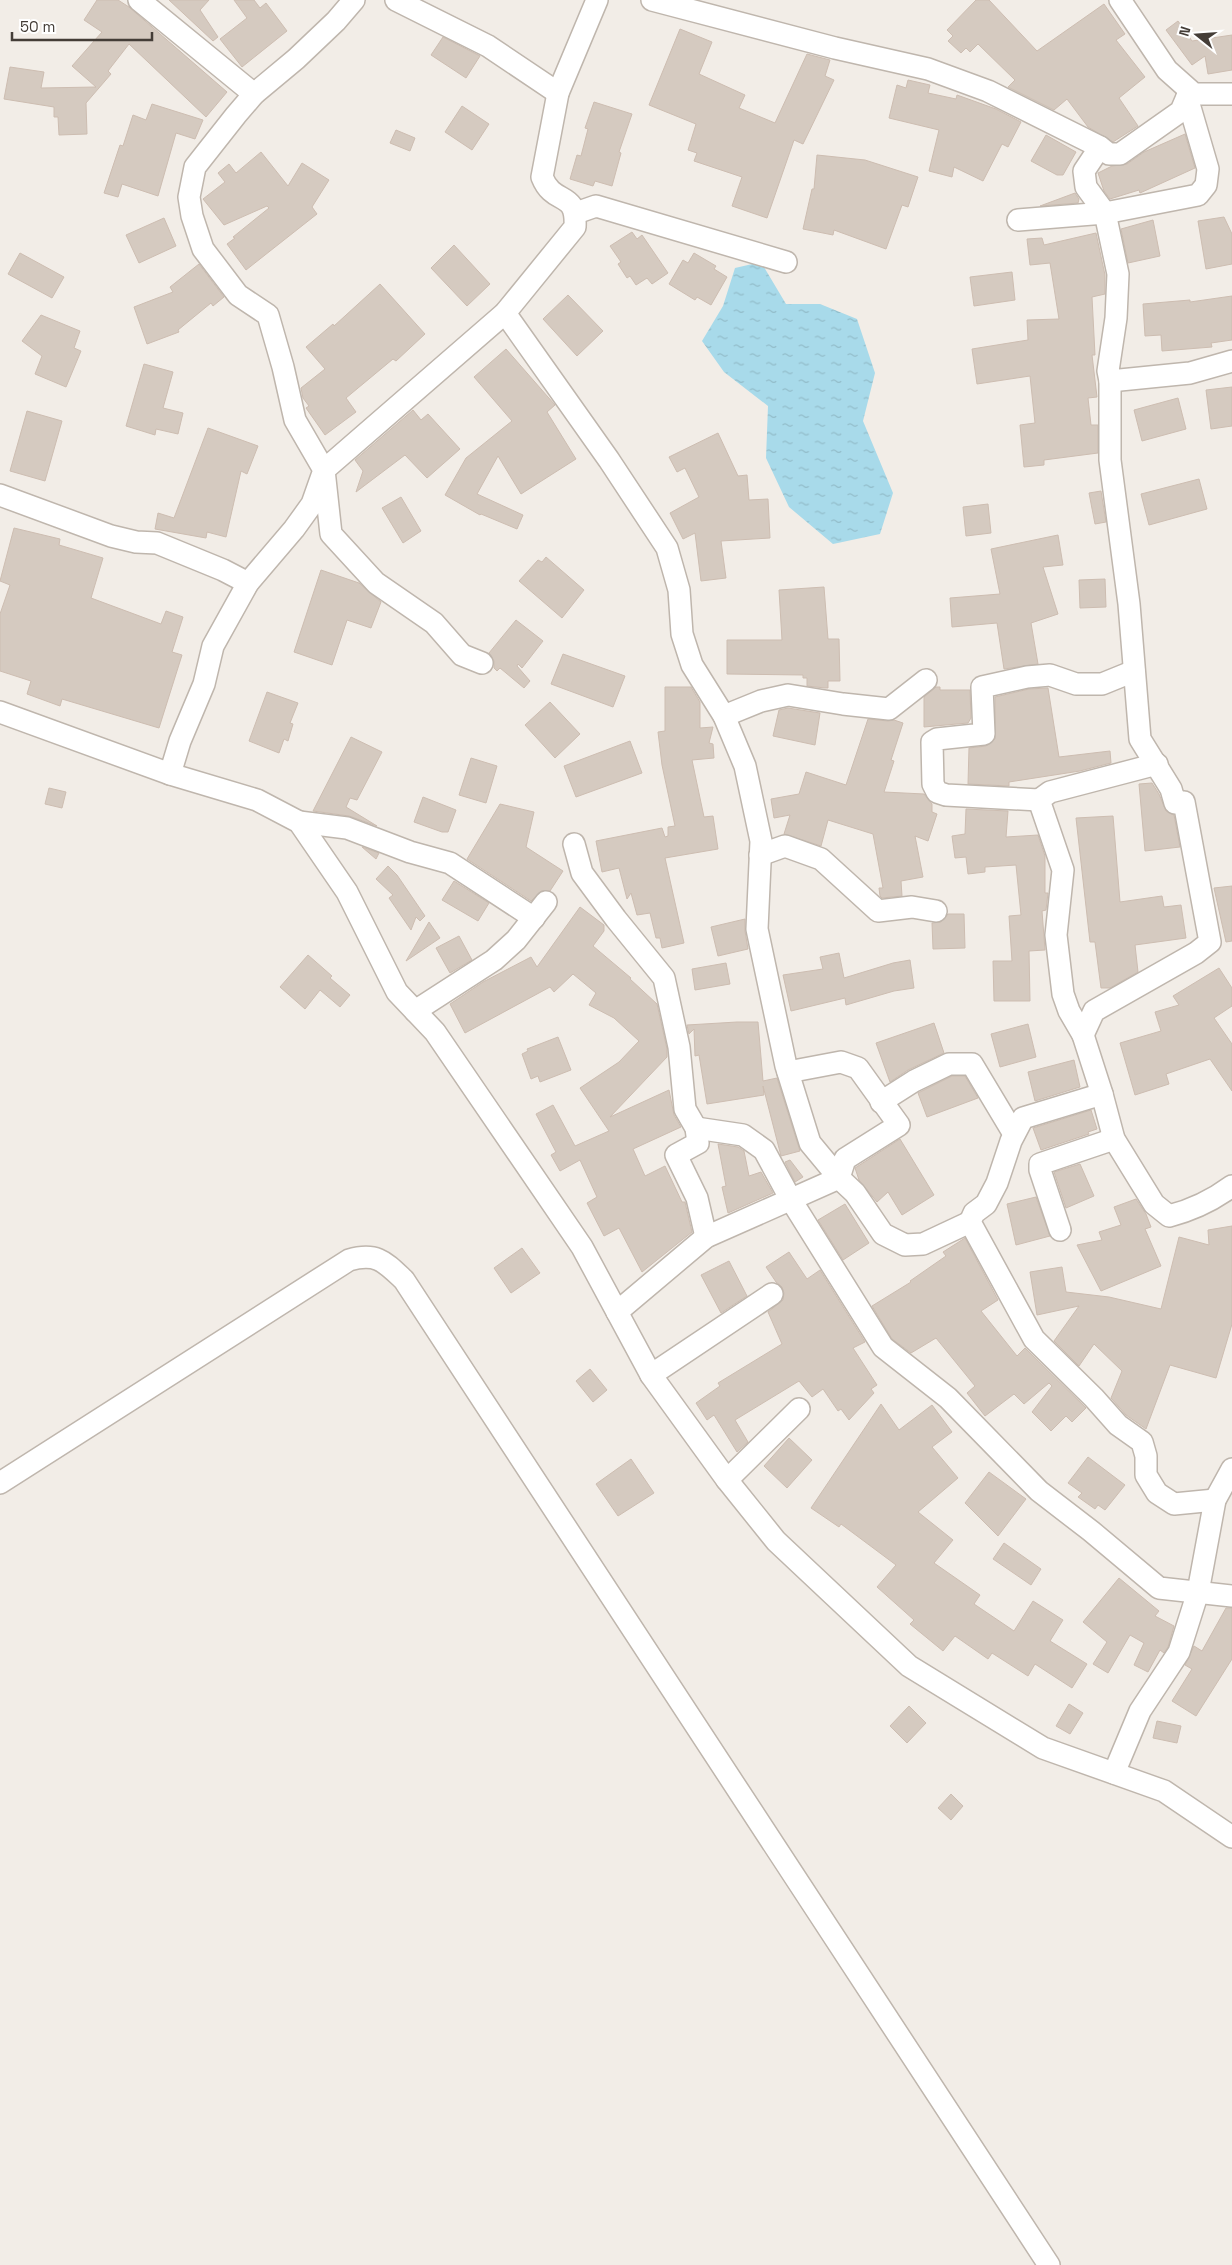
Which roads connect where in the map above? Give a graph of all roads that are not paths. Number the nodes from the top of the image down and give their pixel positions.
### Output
1 (139, 0) edge
2 (354, 0) edge
3 (396, 0) edge
4 (597, 0) edge
5 (652, 0) edge
6 (1120, 0) edge
7 (558, 93) junction
8 (254, 94) junction
9 (1232, 94) edge
10 (1191, 95) junction
11 (1100, 147) junction
12 (576, 212) junction
13 (1105, 212) junction
14 (1018, 220) dead end
15 (786, 262) dead end
16 (505, 313) junction
17 (1232, 361) edge
18 (1110, 381) junction
19 (324, 470) junction
20 (0, 495) edge
21 (248, 583) junction
22 (482, 663) dead end
23 (1134, 671) junction
24 (926, 680) dead end
25 (0, 712) edge
26 (724, 716) junction
27 (1157, 764) junction
28 (170, 774) junction
29 (1039, 800) junction
30 (299, 822) junction
31 (574, 844) dead end
32 (760, 855) junction
33 (936, 911) dead end
34 (415, 1011) junction
35 (1083, 1035) junction
36 (788, 1072) junction
37 (1102, 1094) junction
38 (881, 1102) junction
39 (696, 1128) junction
40 (1014, 1134) junction
41 (1114, 1139) junction
42 (839, 1178) junction
43 (1232, 1186) edge
44 (791, 1200) junction
45 (970, 1222) junction
46 (1060, 1230) dead end
47 (706, 1238) junction
48 (772, 1294) dead end
49 (617, 1312) junction
50 (651, 1375) junction
51 (800, 1409) dead end
52 (1232, 1469) edge
53 (727, 1480) junction
54 (0, 1483) edge
55 (1215, 1500) junction
56 (1198, 1592) junction
57 (1232, 1596) edge
58 (1114, 1773) junction
59 (1232, 1837) edge
60 (1049, 2265) edge

1 - 8 street
2 - 8 street
3 - 7 street
4 - 7 street
5 - 11 street
6 - 10 street
7 - 12 street
8 - 19 street
9 - 10 street
10 - 11 street
10 - 13 street
11 - 13 street
12 - 15 street
12 - 16 street
13 - 14 street
13 - 18 street
16 - 19 street
16 - 26 street
17 - 18 street
18 - 23 street
19 - 21 street
19 - 22 street
20 - 21 street
21 - 28 street
23 - 27 street
23 - 29 street
24 - 26 street
25 - 28 street
26 - 32 street
27 - 29 street
27 - 35 street
28 - 30 street
29 - 35 street
30 - 34 street
30 - 34 street
31 - 39 street
32 - 33 street
32 - 36 street
34 - 49 street
35 - 37 street
36 - 38 street
36 - 42 street
37 - 40 street
37 - 41 street
38 - 40 street
38 - 42 street
39 - 44 street
39 - 47 street
40 - 45 street
41 - 43 street
41 - 46 street
42 - 44 street
42 - 45 street
44 - 47 street
44 - 56 street
45 - 55 street
47 - 49 street
48 - 50 street
49 - 50 street
50 - 53 street
51 - 53 street
52 - 55 street
53 - 58 street
54 - 60 street
55 - 56 street
56 - 57 street
56 - 58 street
58 - 59 street

